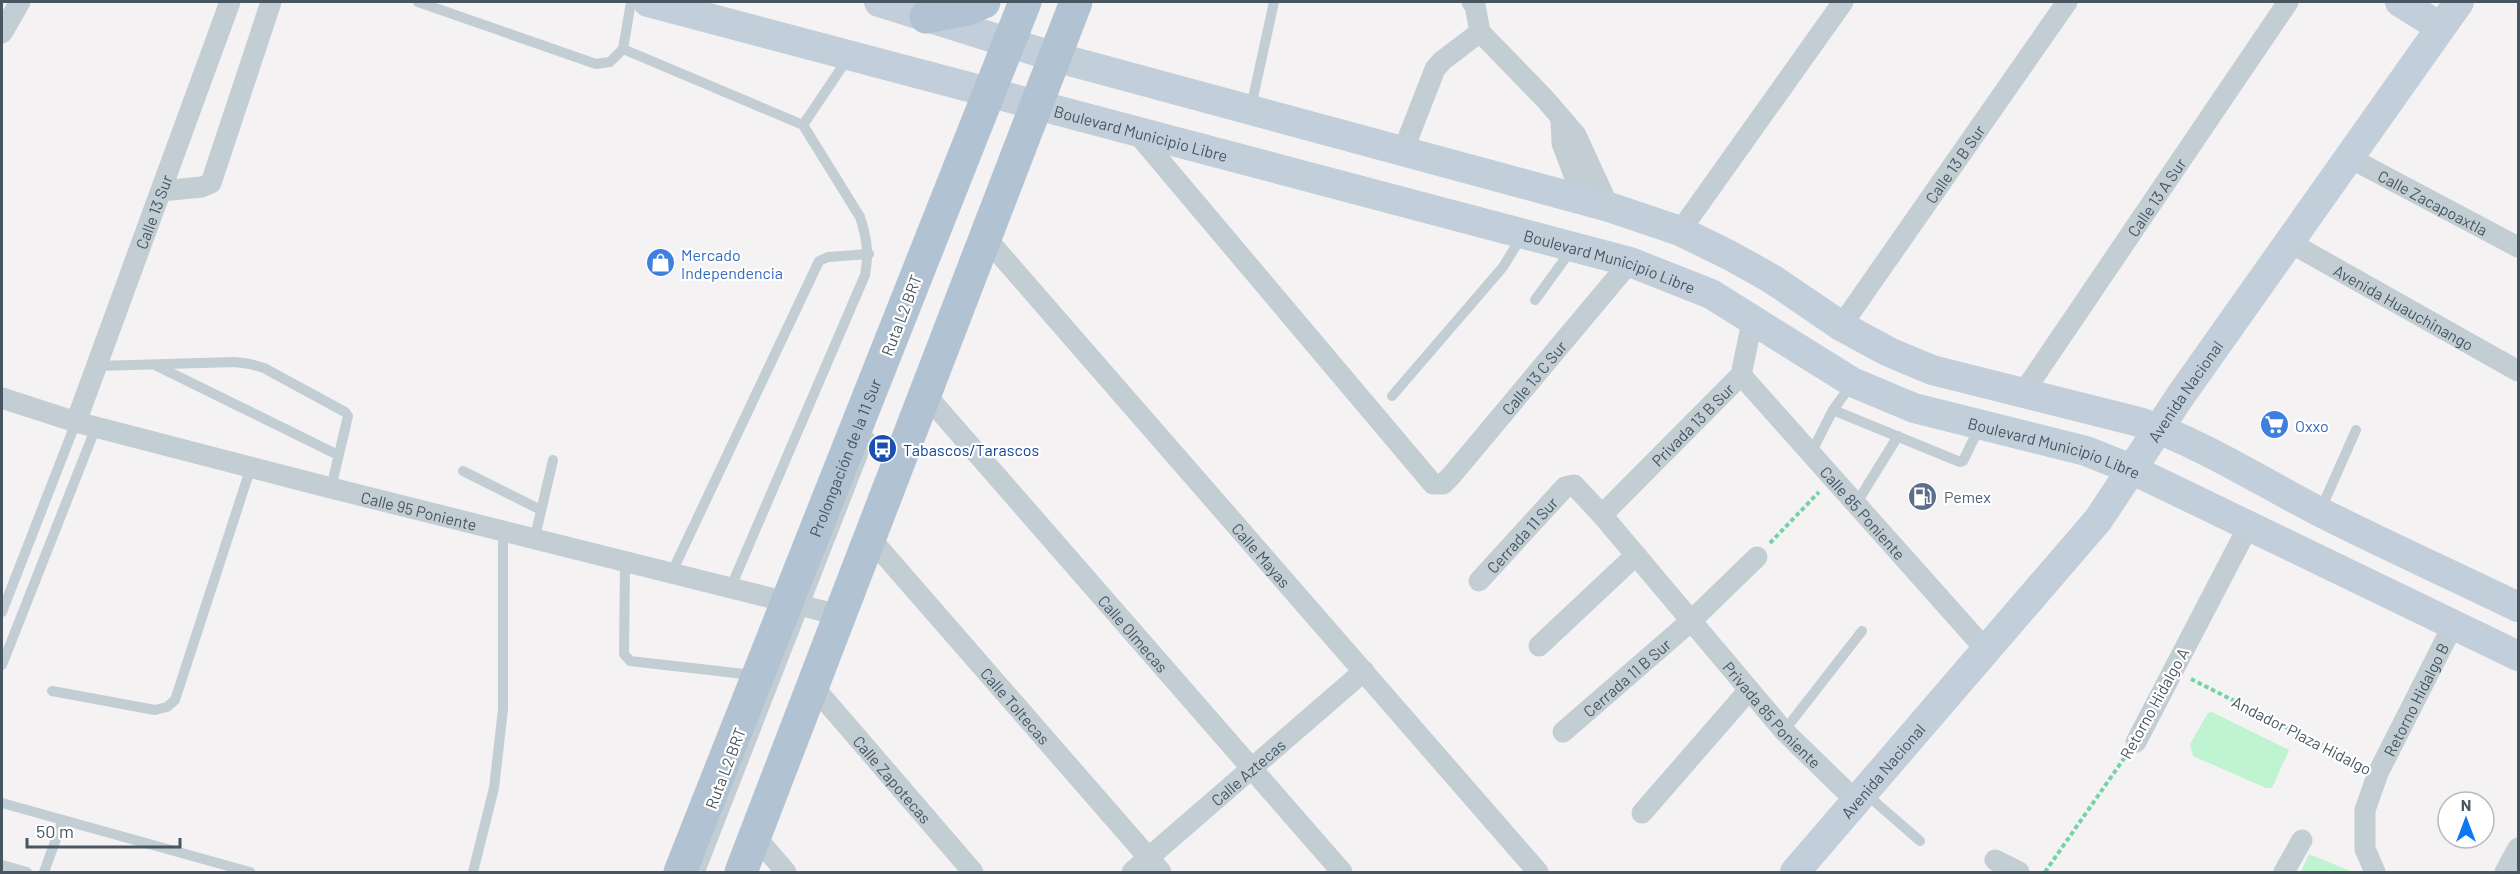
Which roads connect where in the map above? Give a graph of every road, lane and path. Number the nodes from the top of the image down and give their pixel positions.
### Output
1 (20, 2) edge
2 (231, 2) edge
3 (271, 2) edge
4 (418, 2) edge
5 (631, 2) edge
6 (648, 2) edge
7 (879, 2) edge
8 (984, 2) edge
9 (1025, 2) edge
10 (1036, 2) edge
11 (1076, 2) edge
12 (1274, 2) edge
13 (1472, 2) edge
14 (1843, 2) edge
15 (2067, 2) edge
16 (2288, 2) edge
17 (2400, 2) edge
18 (2459, 2) edge
19 (926, 17) junction
20 (2440, 27) junction
21 (1480, 32) junction
22 (2, 33) edge
23 (623, 49) junction
24 (1034, 51) junction
25 (849, 56) junction
26 (1011, 97) junction
27 (1251, 110) junction
28 (803, 125) junction
29 (1135, 131) junction
30 (1403, 151) junction
31 (2350, 158) junction
32 (161, 191) junction
33 (1596, 203) junction
34 (1680, 231) junction
35 (1524, 233) junction
36 (986, 238) junction
37 (2289, 242) junction
38 (1574, 247) junction
39 (2518, 247) edge
40 (869, 255) junction
41 (1630, 262) junction
42 (1535, 300) dead end
43 (1753, 318) junction
44 (1841, 326) junction
45 (154, 364) junction
46 (97, 366) junction
47 (2518, 371) edge
48 (1741, 375) junction
49 (1852, 382) junction
50 (2023, 393) junction
51 (926, 395) junction
52 (1392, 396) dead end
53 (2, 398) edge
54 (1833, 410) junction
55 (86, 425) junction
56 (1980, 426) junction
57 (2158, 429) junction
58 (873, 430) dead end
59 (2356, 430) dead end
60 (1898, 436) junction
61 (1811, 453) junction
62 (338, 455) junction
63 (553, 460) dead end
64 (251, 467) junction
65 (2131, 469) junction
66 (463, 471) dead end
67 (1833, 477) junction
68 (1565, 487) joint
69 (330, 488) junction
70 (1856, 504) junction
71 (542, 510) junction
72 (2320, 512) junction
73 (1602, 514) junction
74 (2249, 525) junction
75 (503, 533) junction
76 (534, 541) junction
77 (861, 545) junction
78 (1636, 555) junction
79 (1757, 557) joint
80 (625, 563) junction
81 (671, 574) junction
82 (1479, 581) dead end
83 (730, 589) junction
84 (796, 605) junction
85 (2518, 607) edge
86 (2, 612) edge
87 (834, 614) junction
88 (1691, 621) junction
89 (2453, 625) junction
90 (1862, 631) dead end
91 (816, 644) dead end
92 (1539, 646) dead end
93 (1987, 651) junction
94 (2518, 656) edge
95 (2, 665) edge
96 (2173, 670) junction
97 (1364, 671) junction
98 (758, 675) junction
99 (805, 683) junction
100 (1749, 690) junction
101 (52, 691) dead end
102 (1784, 731) junction
103 (1563, 732) dead end
104 (2136, 742) joint
105 (1252, 769) junction
106 (2378, 773) junction
107 (1861, 797) junction
108 (2, 803) edge
109 (1642, 813) dead end
110 (63, 820) junction
111 (2302, 840) dead end
112 (1920, 841) dead end
113 (744, 845) edge
114 (2518, 848) edge
115 (1995, 860) dead end
116 (2, 865) edge
117 (1155, 866) edge
118 (27, 873) edge
119 (44, 873) edge
120 (250, 873) edge
121 (473, 873) edge
122 (680, 873) edge
123 (700, 873) edge
124 (729, 873) edge
125 (786, 873) edge
126 (974, 873) edge
127 (1132, 873) edge
128 (1342, 873) edge
129 (1538, 873) edge
130 (1795, 873) edge
131 (2019, 873) edge
132 (2045, 873) edge
133 (2284, 873) edge
134 (2375, 873) edge
135 (2505, 873) edge

1 - 22 street
2 - 32 street, Calle 13 Sur
3 - 32 street
4 - 23 lane
5 - 23 lane
6 - 25 main road, Boulevard Municipio Libre
7 - 19 main road
8 - 19 main road
9 - 24 main road
10 - 24 lane
11 - 24 main road
12 - 27 lane
13 - 21 street
14 - 34 street
15 - 44 street, Calle 13 B Sur
16 - 50 street, Calle 13 A Sur
17 - 20 main road
18 - 20 main road, Avenida Nacional
19 - 24 main road
20 - 31 main road, Avenida Nacional
21 - 30 street
21 - 33 street
23 - 28 lane
24 - 26 main road, Prolongación de la 11 Sur
24 - 26 main road, Prolongación de la 11 Sur
24 - 27 main road
25 - 26 main road, Boulevard Municipio Libre
25 - 28 lane
26 - 29 main road, Boulevard Municipio Libre
26 - 36 main road, Prolongación de la 11 Sur
26 - 84 main road, Prolongación de la 11 Sur
27 - 30 main road
28 - 40 lane
29 - 35 main road, Boulevard Municipio Libre
29 - 41 street, Calle 13 C Sur
30 - 33 main road
31 - 37 main road, Avenida Nacional
31 - 39 street, Calle Zacapoaxtla
32 - 46 street, Calle 13 Sur
33 - 34 main road
34 - 44 main road
35 - 38 main road, Boulevard Municipio Libre
35 - 52 lane
36 - 51 main road, Prolongación de la 11 Sur
36 - 97 street, Calle Mayas
37 - 47 street, Avenida Huauchinango
37 - 57 main road, Avenida Nacional
38 - 41 main road, Boulevard Municipio Libre
38 - 42 lane
40 - 81 lane
40 - 83 lane
41 - 43 main road, Boulevard Municipio Libre
43 - 48 street, Privada 13 B Sur
43 - 49 main road, Boulevard Municipio Libre
44 - 50 main road
45 - 46 lane
45 - 62 lane
45 - 62 lane
46 - 55 street, Calle 13 Sur
48 - 61 street, Calle 85 Poniente
48 - 73 street, Privada 13 B Sur
49 - 54 lane
49 - 56 main road, Boulevard Municipio Libre
50 - 57 main road
51 - 77 main road, Prolongación de la 11 Sur
51 - 105 street, Calle Olmecas
53 - 55 street, Calle 95 Poniente
54 - 60 lane
54 - 61 lane
55 - 64 street, Calle 95 Poniente
55 - 86 lane
55 - 95 lane
56 - 60 lane
56 - 65 main road, Boulevard Municipio Libre
57 - 65 main road, Avenida Nacional
57 - 72 main road
58 - 84 lane, Ruta L2 BRT
59 - 72 lane
60 - 70 lane
61 - 67 street, Calle 85 Poniente
62 - 69 lane
63 - 71 lane
64 - 69 street, Calle 95 Poniente
64 - 101 lane
65 - 74 main road, Boulevard Municipio Libre
65 - 93 main road, Avenida Nacional
66 - 71 lane
67 - 70 street, Calle 85 Poniente
67 - 79 path
68 - 73 street, Privada 85 Poniente
68 - 82 street, Cerrada 11 Sur
69 - 75 street, Calle 95 Poniente
70 - 93 street, Calle 85 Poniente
71 - 76 lane
72 - 85 main road
73 - 78 street, Privada 85 Poniente
74 - 89 main road, Boulevard Municipio Libre
74 - 96 street, Retorno Hidalgo A
75 - 76 street, Calle 95 Poniente
75 - 121 lane
76 - 80 street, Calle 95 Poniente
77 - 87 main road, Prolongación de la 11 Sur
77 - 117 street, Calle Toltecas
78 - 88 street, Privada 85 Poniente
78 - 92 street
79 - 88 street
80 - 81 street, Calle 95 Poniente
80 - 98 lane
81 - 83 street, Calle 95 Poniente
83 - 84 street, Calle 95 Poniente
84 - 87 street, Calle 95 Poniente
84 - 98 main road, Prolongación de la 11 Sur
84 - 123 lane, Ruta L2 BRT
87 - 91 lane
87 - 99 main road, Prolongación de la 11 Sur
88 - 100 street, Privada 85 Poniente
88 - 103 street, Cerrada 11 B Sur
89 - 94 main road, Boulevard Municipio Libre
89 - 106 street, Retorno Hidalgo B
90 - 102 lane
93 - 107 main road, Avenida Nacional
96 - 104 street, Retorno Hidalgo A
96 - 106 path, Andador Plaza Hidalgo
97 - 105 street, Calle Aztecas
97 - 129 street, Calle Mayas
98 - 122 main road, Prolongación de la 11 Sur
99 - 113 main road, Prolongación de la 11 Sur
99 - 126 street, Calle Zapotecas
100 - 102 street, Privada 85 Poniente
100 - 109 street
102 - 107 street, Privada 85 Poniente
104 - 132 path, Retorno Hidalgo A
105 - 117 street, Calle Aztecas
105 - 128 street, Calle Olmecas
106 - 134 street, Andador Plaza Hidalgo
107 - 112 lane
107 - 130 main road, Avenida Nacional
108 - 110 lane
110 - 119 lane
110 - 120 lane
111 - 133 street
113 - 124 lane
113 - 125 street
114 - 135 street
115 - 131 street
116 - 118 lane
117 - 127 street, Calle Aztecas

